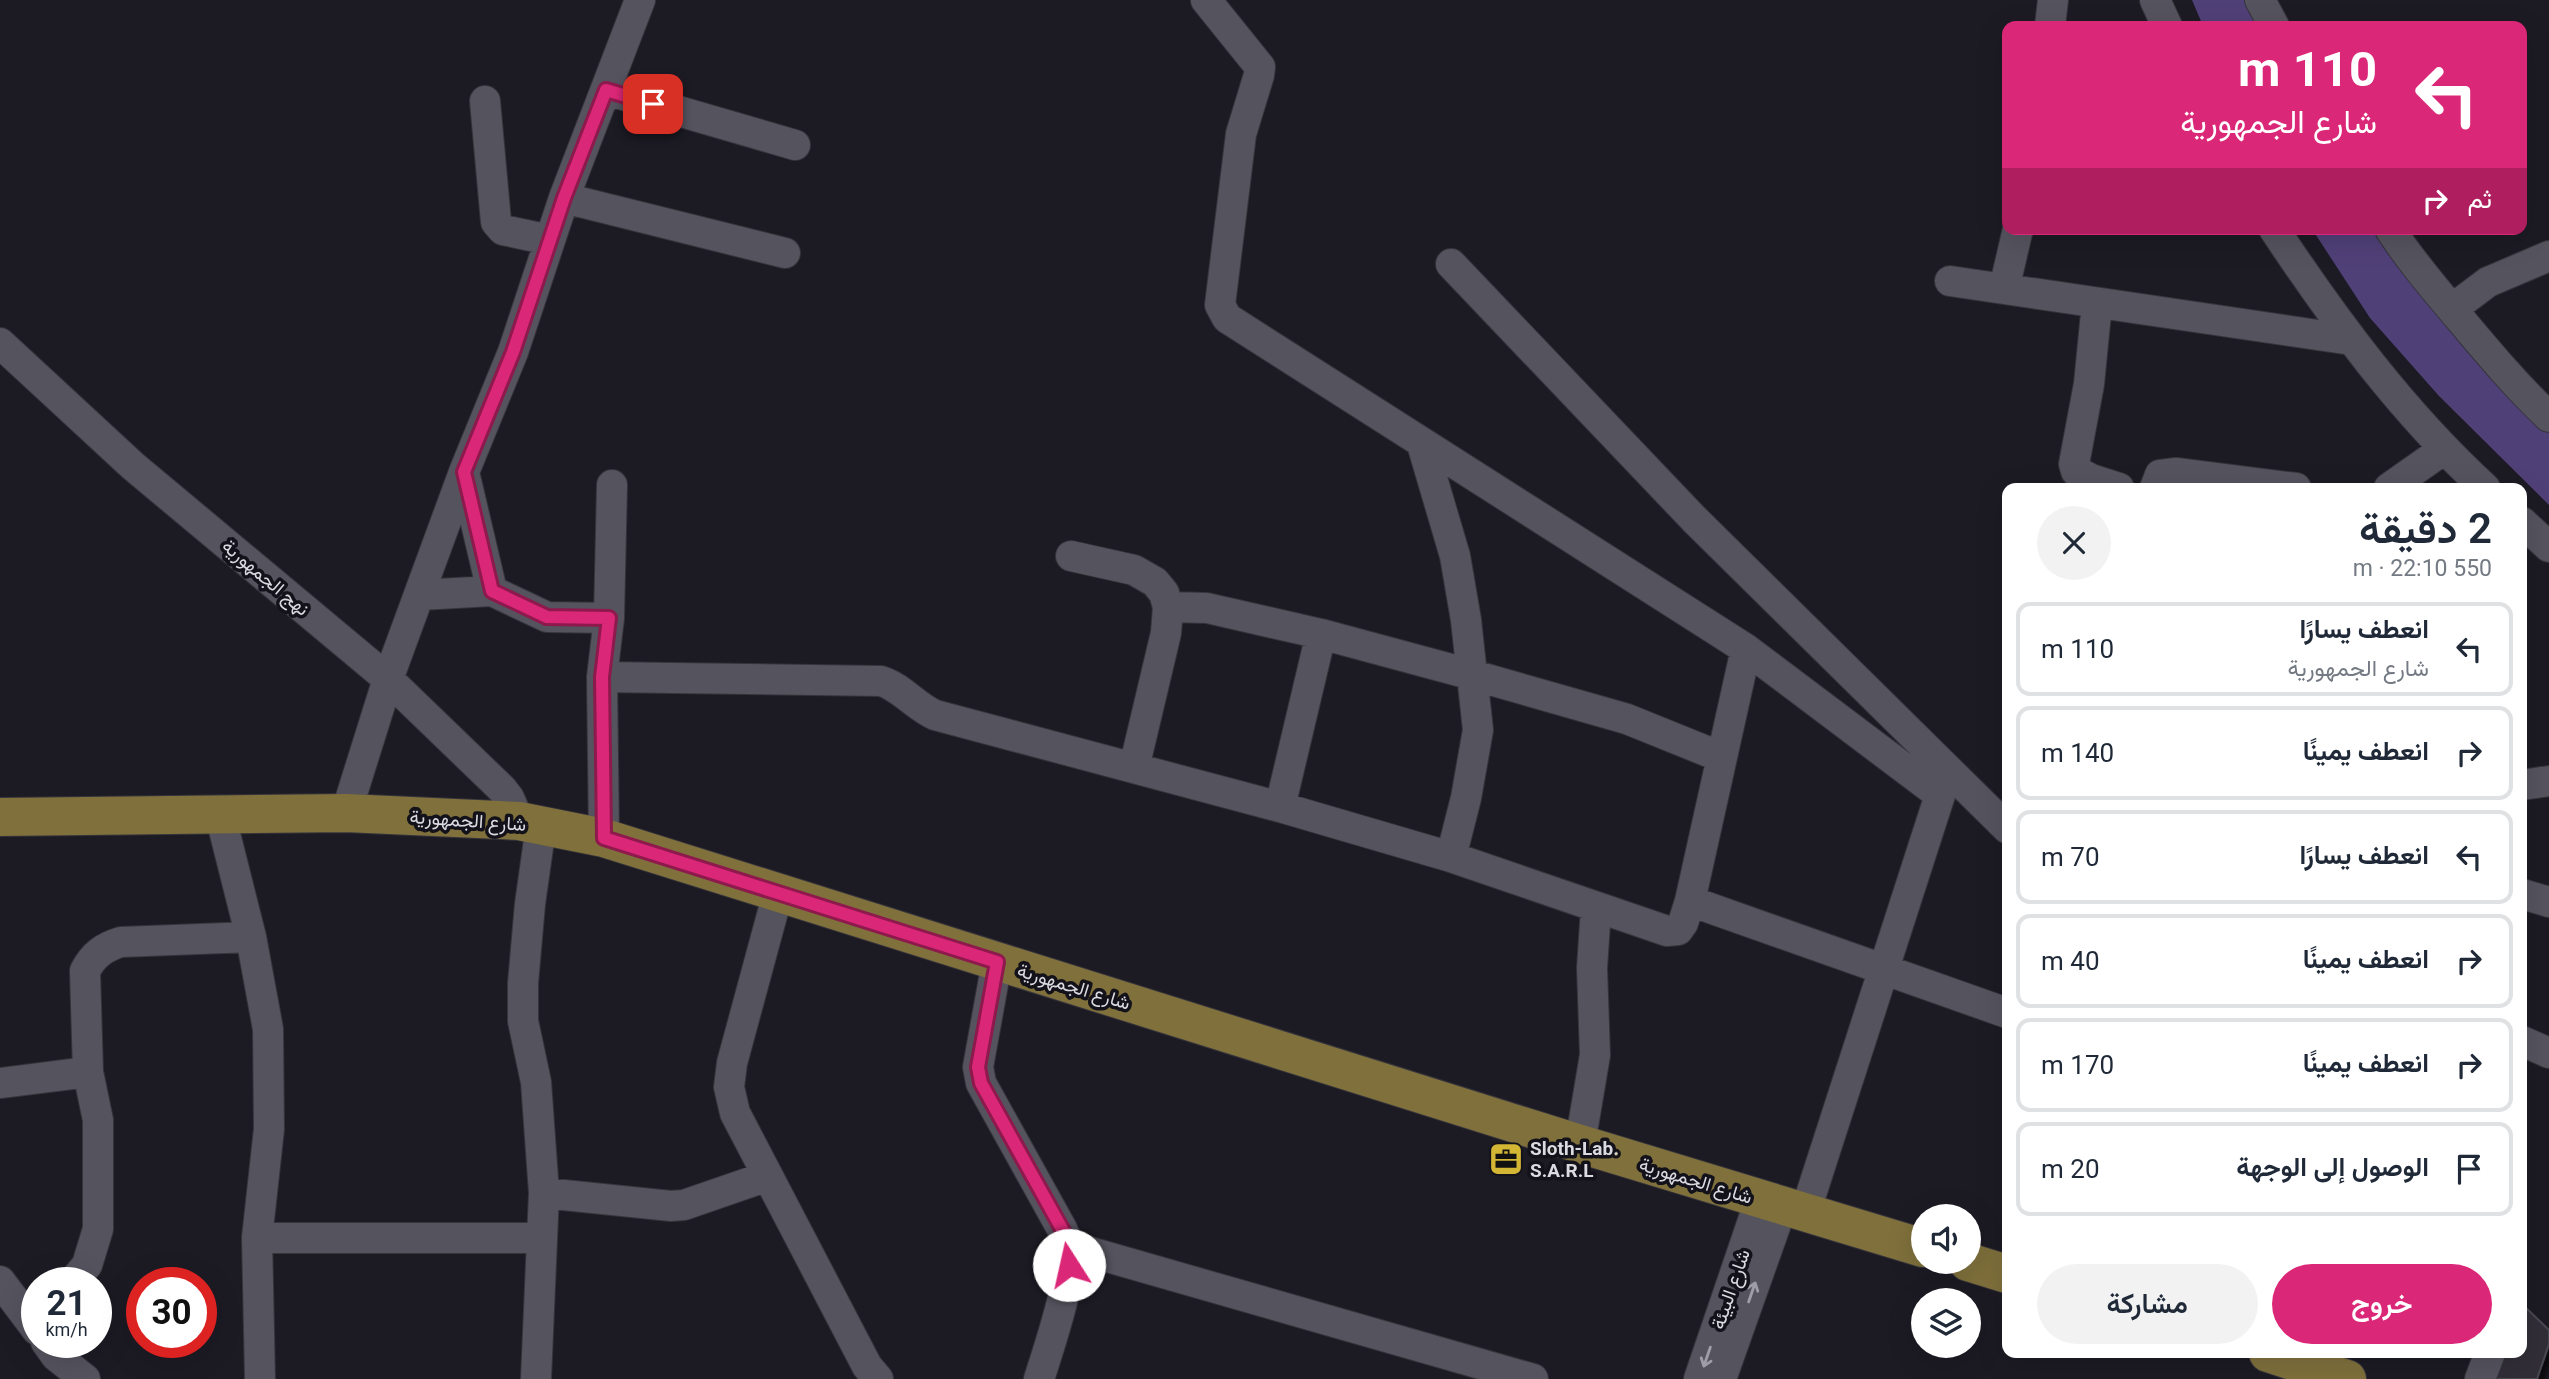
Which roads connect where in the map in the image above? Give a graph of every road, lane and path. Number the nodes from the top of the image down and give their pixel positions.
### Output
1 (640, 0) edge
2 (1206, 0) edge
3 (2053, 0) edge
4 (2155, 0) edge
5 (2260, 0) edge
6 (2051, 21) edge
7 (2165, 21) edge
8 (2271, 21) edge
9 (606, 90) junction
10 (485, 101) dead end
11 (795, 145) dead end
12 (564, 198) junction
13 (2017, 235) edge
14 (2278, 235) edge
15 (2394, 235) edge
16 (550, 240) junction
17 (785, 253) dead end
18 (2549, 256) edge
19 (1451, 264) dead end
20 (1950, 281) dead end
21 (2004, 289) junction
22 (2097, 303) junction
23 (2452, 309) junction
24 (2352, 340) junction
25 (0, 343) edge
26 (2549, 417) edge
27 (1422, 444) junction
28 (2443, 450) junction
29 (464, 472) junction
30 (2103, 483) edge
31 (2157, 483) edge
32 (2256, 483) edge
33 (2396, 483) edge
34 (2479, 483) edge
35 (612, 485) dead end
36 (2527, 527) edge
37 (2549, 547) edge
38 (1071, 556) dead end
39 (492, 591) junction
40 (420, 595) junction
41 (1168, 607) junction
42 (609, 618) junction
43 (1321, 635) junction
44 (1746, 649) junction
45 (1474, 675) junction
46 (602, 677) junction
47 (388, 679) junction
48 (1721, 757) junction
49 (1944, 766) junction
50 (1134, 768) junction
51 (2549, 780) edge
52 (2527, 784) edge
53 (1940, 795) junction
54 (1280, 807) junction
55 (346, 813) junction
56 (220, 814) junction
57 (0, 817) edge
58 (530, 823) junction
59 (2002, 823) edge
60 (604, 838) junction
61 (1451, 857) junction
62 (778, 893) junction
63 (2527, 895) edge
64 (1690, 901) junction
65 (2549, 902) edge
66 (1596, 908) junction
67 (251, 937) junction
68 (997, 962) junction
69 (1884, 971) junction
70 (2002, 1011) edge
71 (2527, 1043) edge
72 (2549, 1053) edge
73 (88, 1072) junction
74 (0, 1083) edge
75 (1580, 1144) junction
76 (768, 1177) junction
77 (544, 1193) junction
78 (1782, 1207) junction
79 (542, 1237) junction
80 (257, 1238) junction
81 (1911, 1245) edge
82 (1069, 1246) junction
83 (1981, 1266) edge
84 (85, 1267) edge
85 (2002, 1272) edge
86 (0, 1282) edge
87 (21, 1305) edge
88 (59, 1358) edge
89 (2282, 1358) edge
90 (2488, 1358) edge
91 (2333, 1377) edge
92 (85, 1379) edge
93 (260, 1379) edge
94 (536, 1379) edge
95 (878, 1379) edge
96 (1039, 1379) edge
97 (1533, 1379) edge
98 (1699, 1379) edge
99 (1721, 1379) edge
100 (2480, 1379) edge

1 - 9 street
2 - 27 street
3 - 6 street
4 - 7 street
5 - 8 street
9 - 11 street
9 - 12 street
10 - 16 street
12 - 16 street
12 - 17 street
13 - 21 street
14 - 24 street
15 - 23 street
16 - 29 street
18 - 23 street
19 - 49 street
20 - 21 street
21 - 22 street
22 - 24 street
22 - 30 street
23 - 26 street
24 - 28 street
25 - 47 street, نهج الجمهورية
27 - 44 street
27 - 45 street
28 - 33 street
28 - 34 street
29 - 39 street
29 - 40 street
31 - 32 street
35 - 42 street
36 - 37 street
38 - 41 street
39 - 40 street
39 - 42 street
40 - 47 street
41 - 43 street
41 - 50 street
42 - 46 street
43 - 45 street
43 - 54 street
44 - 48 street
44 - 53 street
45 - 48 street
45 - 61 street
46 - 50 street
46 - 60 street
47 - 55 street
47 - 58 street, نهج الجمهورية
48 - 64 street
49 - 53 street
49 - 59 street
50 - 54 street
51 - 52 street
53 - 69 street
54 - 61 street
55 - 56 main road, شارع الجمهورية
55 - 58 main road, شارع الجمهورية
56 - 57 main road, شارع الجمهورية
56 - 67 street
58 - 60 main road, شارع الجمهورية
58 - 77 street
60 - 62 main road, شارع الجمهورية
61 - 66 street
62 - 68 main road, شارع الجمهورية
62 - 76 street
63 - 65 street
64 - 66 street
64 - 69 street
66 - 75 street
67 - 73 street
67 - 80 street
68 - 75 main road, شارع الجمهورية
68 - 82 street
69 - 70 street
69 - 78 street
71 - 72 street
73 - 74 street
73 - 84 street
75 - 78 main road, شارع الجمهورية
76 - 77 street
76 - 95 street
77 - 79 street
78 - 81 main road, شارع الجمهورية
78 -> 98 street, شارع البيئة
99 -> 78 street, شارع البيئة
79 - 80 street
79 - 94 street
80 - 93 street
82 - 96 street
82 - 97 street
83 - 85 main road
86 - 87 street
88 - 92 street
89 - 91 main road
90 - 100 street

